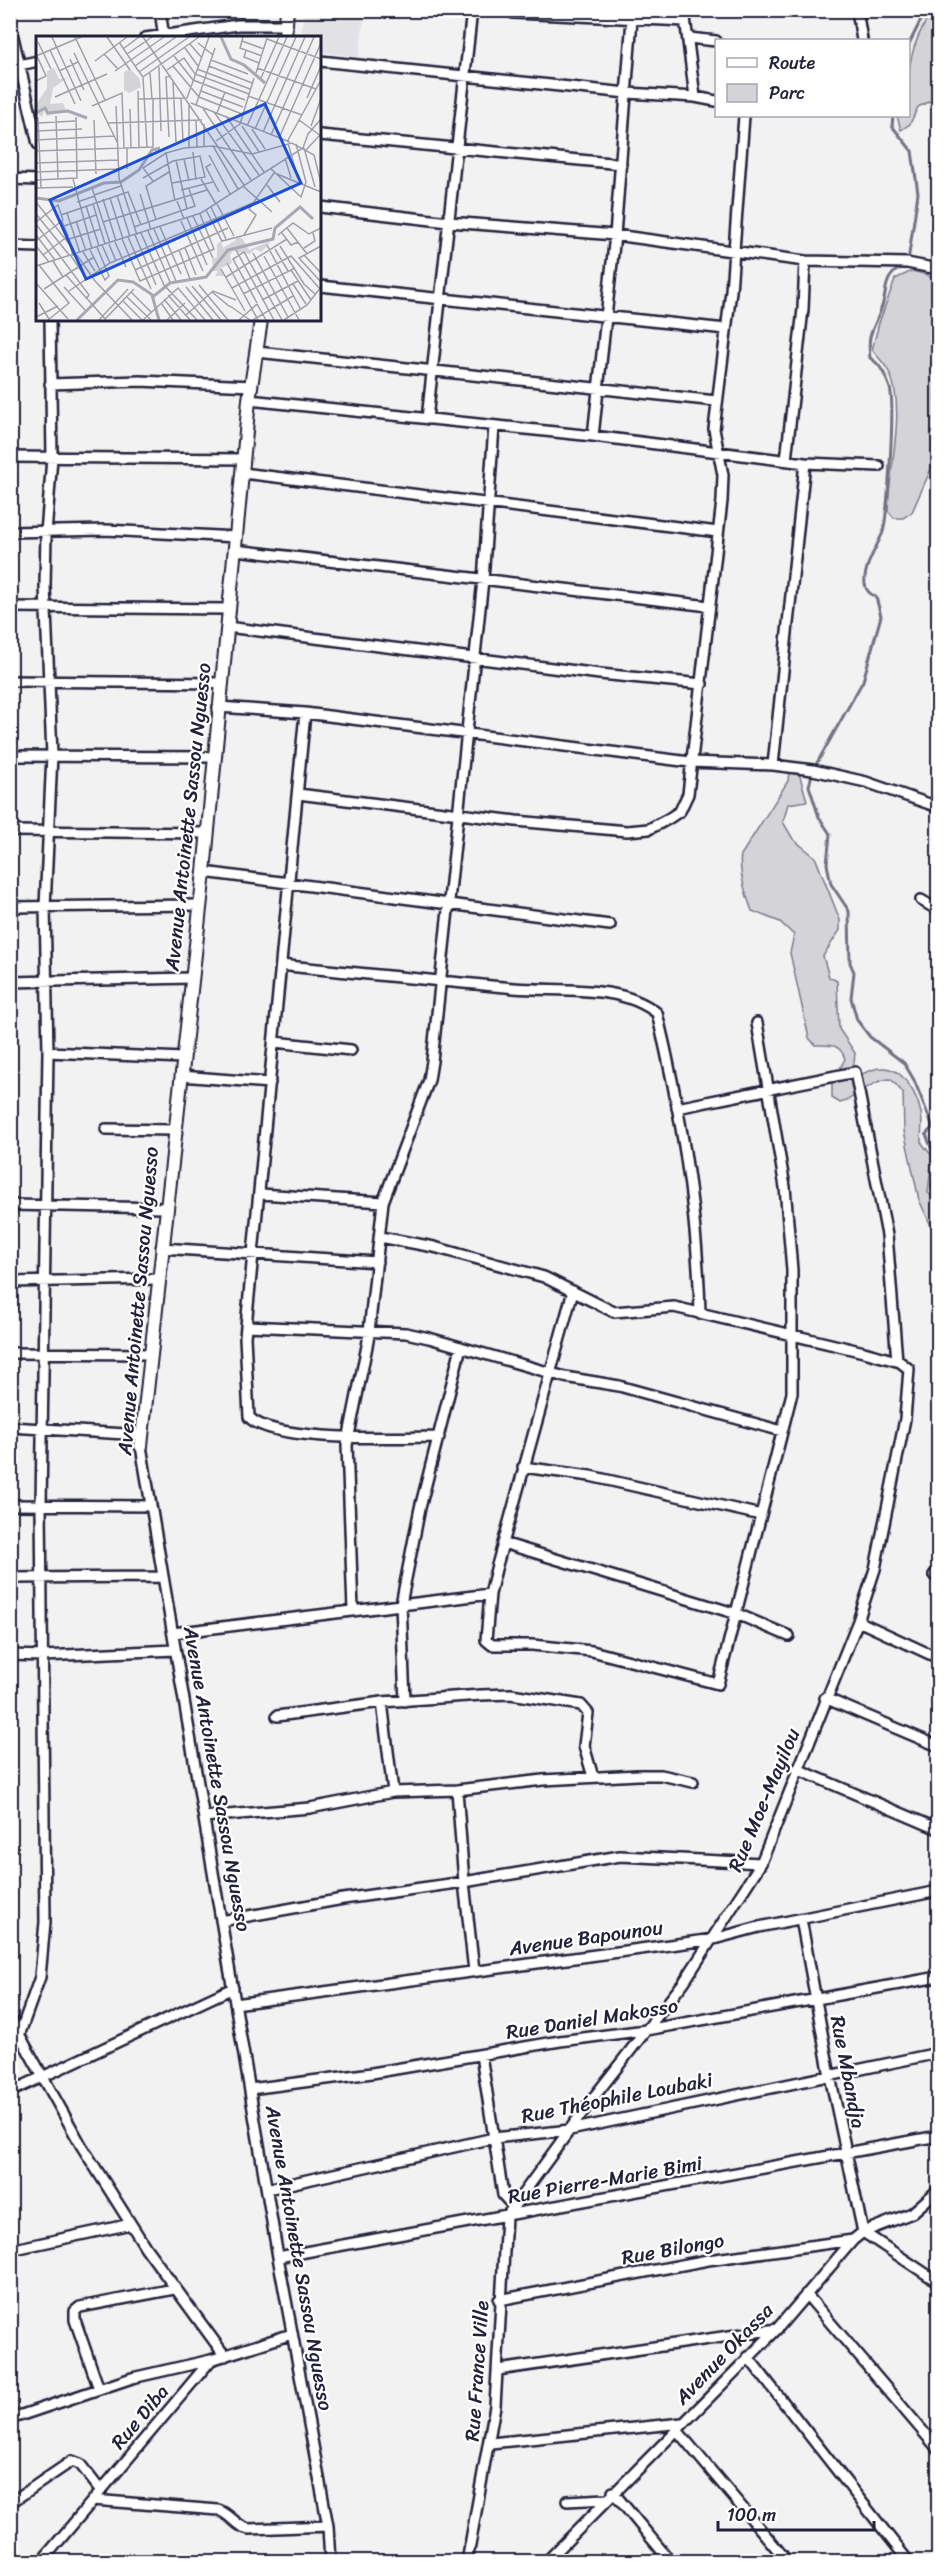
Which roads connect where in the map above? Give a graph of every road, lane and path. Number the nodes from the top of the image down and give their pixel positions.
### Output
1 (160, 10) edge
2 (287, 10) edge
3 (472, 10) edge
4 (509, 10) edge
5 (684, 10) edge
6 (857, 10) edge
7 (632, 19) junction
8 (685, 21) junction
9 (10, 24) edge
10 (285, 31) edge
11 (163, 36) edge
12 (689, 38) junction
13 (862, 39) edge
14 (715, 41) edge
15 (36, 61) edge
16 (321, 62) edge
17 (15, 66) edge
18 (464, 77) junction
19 (627, 93) junction
20 (695, 97) junction
21 (715, 101) edge
22 (744, 117) edge
23 (36, 125) edge
24 (321, 135) edge
25 (455, 148) junction
26 (621, 164) junction
27 (10, 179) edge
28 (36, 180) edge
29 (321, 207) edge
30 (449, 222) junction
31 (615, 235) junction
32 (10, 246) edge
33 (36, 247) edge
34 (733, 252) junction
35 (805, 261) junction
36 (939, 270) edge
37 (321, 286) edge
38 (440, 297) junction
39 (607, 315) junction
40 (50, 321) edge
41 (261, 321) edge
42 (726, 329) junction
43 (257, 352) junction
44 (434, 373) junction
45 (50, 384) junction
46 (252, 386) junction
47 (598, 390) junction
48 (249, 400) junction
49 (716, 401) junction
50 (427, 419) junction
51 (494, 427) junction
52 (593, 436) junction
53 (719, 454) junction
54 (10, 457) edge
55 (52, 458) junction
56 (244, 459) junction
57 (786, 460) junction
58 (805, 463) junction
59 (879, 466) dead end
60 (243, 473) junction
61 (488, 505) junction
62 (10, 532) edge
63 (718, 532) junction
64 (46, 533) junction
65 (236, 537) junction
66 (235, 550) junction
67 (483, 580) junction
68 (709, 606) junction
69 (10, 607) edge
70 (45, 608) junction
71 (228, 609) junction
72 (227, 627) junction
73 (475, 657) junction
74 (50, 680) junction
75 (10, 681) edge
76 (221, 683) junction
77 (702, 684) junction
78 (218, 707) junction
79 (305, 713) junction
80 (467, 734) junction
81 (52, 755) junction
82 (10, 756) edge
83 (214, 757) junction
84 (690, 762) junction
85 (773, 765) junction
86 (298, 794) junction
87 (939, 807) edge
88 (458, 814) junction
89 (10, 831) edge
90 (47, 831) junction
91 (207, 833) junction
92 (204, 872) junction
93 (289, 883) junction
94 (921, 900) dead end
95 (447, 904) junction
96 (200, 905) junction
97 (10, 907) edge
98 (45, 908) junction
99 (939, 910) edge
100 (610, 925) dead end
101 (281, 965) junction
102 (191, 978) junction
103 (441, 980) junction
104 (45, 981) junction
105 (10, 982) edge
106 (757, 1023) dead end
107 (274, 1042) junction
108 (351, 1050) dead end
109 (48, 1052) junction
110 (183, 1058) junction
111 (181, 1076) junction
112 (270, 1083) junction
113 (768, 1091) junction
114 (677, 1108) junction
115 (106, 1130) dead end
116 (174, 1131) junction
117 (260, 1194) junction
118 (383, 1202) junction
119 (10, 1205) edge
120 (44, 1205) junction
121 (166, 1208) junction
122 (380, 1237) junction
123 (161, 1248) junction
124 (253, 1255) junction
125 (377, 1262) junction
126 (158, 1280) junction
127 (10, 1282) edge
128 (44, 1282) junction
129 (573, 1291) junction
130 (700, 1314) junction
131 (246, 1326) junction
132 (369, 1331) junction
133 (794, 1337) junction
134 (461, 1347) junction
135 (43, 1352) junction
136 (10, 1353) edge
137 (150, 1354) junction
138 (897, 1362) junction
139 (549, 1372) junction
140 (10, 1427) edge
141 (42, 1430) junction
142 (782, 1431) junction
143 (349, 1437) junction
144 (439, 1437) junction
145 (141, 1440) junction
146 (524, 1467) junction
147 (41, 1504) junction
148 (10, 1505) edge
149 (151, 1506) junction
150 (761, 1515) junction
151 (503, 1543) junction
152 (163, 1577) junction
153 (10, 1578) edge
154 (42, 1578) junction
155 (490, 1594) junction
156 (401, 1604) junction
157 (353, 1610) junction
158 (737, 1614) junction
159 (858, 1621) junction
160 (173, 1633) junction
161 (789, 1636) dead end
162 (175, 1650) junction
163 (10, 1655) edge
164 (43, 1656) junction
165 (939, 1658) edge
166 (825, 1698) junction
167 (405, 1701) junction
168 (382, 1702) junction
169 (277, 1716) dead end
170 (939, 1746) edge
171 (797, 1769) junction
172 (592, 1777) junction
173 (693, 1782) dead end
174 (457, 1790) junction
175 (393, 1792) junction
176 (204, 1816) junction
177 (939, 1829) edge
178 (760, 1863) junction
179 (464, 1882) junction
180 (939, 1891) edge
181 (801, 1919) junction
182 (221, 1921) junction
183 (714, 1939) junction
184 (474, 1971) junction
185 (939, 1977) edge
186 (233, 1988) junction
187 (816, 2000) junction
188 (235, 2004) junction
189 (10, 2018) edge
190 (646, 2030) junction
191 (20, 2033) junction
192 (939, 2053) edge
193 (481, 2055) junction
194 (830, 2076) junction
195 (43, 2077) junction
196 (250, 2089) junction
197 (10, 2092) edge
198 (570, 2130) junction
199 (939, 2136) edge
200 (494, 2138) junction
201 (846, 2155) junction
202 (267, 2189) junction
203 (939, 2190) edge
204 (513, 2206) junction
205 (506, 2217) junction
206 (131, 2224) junction
207 (863, 2232) junction
208 (853, 2240) junction
209 (10, 2250) edge
210 (278, 2257) junction
211 (939, 2282) edge
212 (174, 2289) junction
213 (806, 2294) junction
214 (500, 2300) junction
215 (777, 2329) junction
216 (292, 2334) junction
217 (225, 2356) junction
218 (748, 2357) junction
219 (211, 2360) junction
220 (498, 2370) junction
221 (99, 2389) junction
222 (10, 2419) edge
223 (679, 2426) junction
224 (491, 2443) junction
225 (939, 2449) edge
226 (101, 2491) junction
227 (610, 2495) junction
228 (93, 2500) junction
229 (567, 2501) dead end
230 (10, 2503) edge
231 (328, 2526) junction
232 (550, 2560) edge
233 (41, 2562) edge
234 (330, 2562) edge
235 (467, 2562) edge
236 (671, 2562) edge
237 (788, 2562) edge
238 (909, 2562) edge

1 - 11 street
2 - 10 street
3 - 18 street
4 - 7 street
5 - 8 street
6 - 13 street
7 - 8 street
7 - 19 street
8 - 12 street
9 - 17 street
10 - 11 street
12 - 14 street
12 - 20 street
15 - 17 street
16 - 18 street
17 - 23 street
18 - 19 street
18 - 25 street
19 - 20 street
19 - 26 street
20 - 21 street
22 - 34 street
24 - 25 street
25 - 26 street
25 - 30 street
26 - 31 street
27 - 28 street
29 - 30 street
30 - 31 street
30 - 38 street
31 - 34 street
31 - 39 street
32 - 33 street
34 - 35 street
34 - 42 street
35 - 36 street
35 - 57 street
37 - 38 street
38 - 39 street
38 - 44 street
39 - 42 street
39 - 47 street
40 - 45 street
41 - 43 street, Avenue Antoinette Sassou Nguesso
42 - 49 street
43 - 44 street
43 - 46 street, Avenue Antoinette Sassou Nguesso
44 - 47 street
44 - 50 street
45 - 46 street
45 - 55 street
46 - 48 street, Avenue Antoinette Sassou Nguesso
47 - 49 street
47 - 52 street
48 - 50 street
48 - 56 street, Avenue Antoinette Sassou Nguesso
49 - 53 street
50 - 51 street
51 - 52 street
51 - 61 street
52 - 53 street
53 - 57 street
53 - 63 street
54 - 55 street
55 - 56 street
55 - 64 street
56 - 60 street, Avenue Antoinette Sassou Nguesso
57 - 58 street
58 - 59 street
58 - 85 street
60 - 61 street
60 - 65 street, Avenue Antoinette Sassou Nguesso
61 - 63 street
61 - 67 street
62 - 64 street
63 - 68 street
64 - 65 street
64 - 70 street
65 - 66 street, Avenue Antoinette Sassou Nguesso
66 - 67 street
66 - 71 street, Avenue Antoinette Sassou Nguesso
67 - 68 street
67 - 73 street
68 - 77 street
69 - 70 street
70 - 71 street
70 - 74 street
71 - 72 street, Avenue Antoinette Sassou Nguesso
72 - 73 street
72 - 76 street, Avenue Antoinette Sassou Nguesso
73 - 77 street
73 - 80 street
74 - 75 street
74 - 76 street
74 - 81 street
76 - 78 street, Avenue Antoinette Sassou Nguesso
77 - 84 street
78 - 79 street
78 - 83 street, Avenue Antoinette Sassou Nguesso
79 - 80 street
79 - 86 street
80 - 84 street
80 - 88 street
81 - 82 street
81 - 83 street
81 - 90 street
83 - 91 street, Avenue Antoinette Sassou Nguesso
84 - 85 street
84 - 88 street
85 - 87 street
86 - 88 street
86 - 93 street
88 - 95 street
89 - 90 street
90 - 91 street
90 - 98 street
91 - 92 street, Avenue Antoinette Sassou Nguesso
92 - 93 street
92 - 96 street, Avenue Antoinette Sassou Nguesso
93 - 95 street
93 - 101 street
94 - 99 street
95 - 100 street
95 - 103 street
96 - 98 street
96 - 102 street, Avenue Antoinette Sassou Nguesso
97 - 98 street
98 - 104 street
101 - 103 street
101 - 107 street
102 - 104 street
102 - 110 street, Avenue Antoinette Sassou Nguesso
103 - 114 street
103 - 118 street
104 - 105 street
104 - 109 street
106 - 113 street
107 - 108 street
107 - 112 street
109 - 110 street
109 - 120 street
110 - 111 street, Avenue Antoinette Sassou Nguesso
111 - 112 street
111 - 116 street, Avenue Antoinette Sassou Nguesso
112 - 117 street
113 - 114 street
113 - 133 street
113 - 138 street
114 - 130 street
115 - 116 street
116 - 121 street, Avenue Antoinette Sassou Nguesso
117 - 118 street
117 - 124 street
118 - 122 street
119 - 120 street
120 - 121 street
120 - 128 street
121 - 123 street, Avenue Antoinette Sassou Nguesso
122 - 125 street
122 - 129 street
123 - 124 street
123 - 126 street, Avenue Antoinette Sassou Nguesso
124 - 125 street
124 - 131 street
125 - 132 street
126 - 128 street
126 - 137 street, Avenue Antoinette Sassou Nguesso
127 - 128 street
128 - 135 street
129 - 130 street
129 - 139 street
130 - 133 street
131 - 132 street
131 - 143 street
132 - 134 street
132 - 143 street
133 - 138 street
133 - 142 street
134 - 139 street
134 - 144 street
135 - 136 street
135 - 137 street
135 - 141 street
137 - 145 street, Avenue Antoinette Sassou Nguesso
138 - 159 street, Rue Moe-Mayilou
139 - 142 street
139 - 146 street
140 - 141 street
141 - 145 street
141 - 147 street
142 - 150 street
143 - 144 street
143 - 157 street
144 - 156 street
145 - 149 street, Avenue Antoinette Sassou Nguesso
146 - 150 street
146 - 151 street
147 - 148 street
147 - 149 street
147 - 154 street
149 - 152 street, Avenue Antoinette Sassou Nguesso
150 - 158 street
151 - 155 street
151 - 158 street
152 - 154 street
152 - 160 street, Avenue Antoinette Sassou Nguesso
153 - 154 street
154 - 164 street
155 - 156 street
155 - 158 street
156 - 157 street
156 - 167 street
157 - 160 street
158 - 161 street
159 - 165 street
159 - 166 street, Rue Moe-Mayilou
160 - 162 street, Avenue Antoinette Sassou Nguesso
162 - 164 street
162 - 176 street, Avenue Antoinette Sassou Nguesso
163 - 164 street
164 - 191 street
166 - 170 street
166 - 171 street, Rue Moe-Mayilou
167 - 168 street
167 - 172 street
168 - 169 street
168 - 175 street
171 - 177 street
171 - 178 street, Rue Moe-Mayilou
172 - 173 street
172 - 174 street
174 - 175 street
174 - 179 street
175 - 176 street
176 - 182 street, Avenue Antoinette Sassou Nguesso
178 - 179 street
178 - 183 street, Rue Moe-Mayilou
179 - 182 street
179 - 184 street
180 - 181 street, Avenue Bapounou
181 - 183 street, Avenue Bapounou
181 - 187 street, Rue Mbandja
182 - 186 street, Avenue Antoinette Sassou Nguesso
183 - 184 street, Avenue Bapounou
183 - 190 street, Rue Moe-Mayilou
184 - 188 street, Avenue Bapounou
185 - 187 street, Rue Daniel Makosso
186 - 188 street, Avenue Antoinette Sassou Nguesso
186 - 195 street
187 - 190 street, Rue Daniel Makosso
187 - 194 street, Rue Mbandja
188 - 196 street, Avenue Antoinette Sassou Nguesso
189 - 191 street
190 - 193 street, Rue Daniel Makosso
190 - 198 street, Rue Moe-Mayilou
191 - 195 street
192 - 194 street, Rue Théophile Loubaki
193 - 196 street, Rue Daniel Makosso
193 - 200 street
194 - 198 street, Rue Théophile Loubaki
194 - 201 street, Rue Mbandja
195 - 197 street
195 - 206 street
196 - 202 street, Avenue Antoinette Sassou Nguesso
198 - 200 street, Rue Théophile Loubaki
198 - 204 street, Rue Moe-Mayilou
199 - 201 street, Rue Pierre-Marie Bimi
200 - 202 street, Rue Théophile Loubaki
200 - 204 street
201 - 205 street, Rue Pierre-Marie Bimi
201 - 207 street, Rue Mbandja
202 - 210 street, Avenue Antoinette Sassou Nguesso
203 - 207 street, Avenue Okassa
204 - 205 street, Rue Moe-Mayilou
205 - 210 street, Rue Pierre-Marie Bimi
205 - 214 street, Rue France Ville
206 - 209 street
206 - 212 street
207 - 208 street, Avenue Okassa
207 - 211 street
208 - 213 street, Avenue Okassa
208 - 214 street, Rue Bilongo
210 - 216 street, Avenue Antoinette Sassou Nguesso
212 - 217 street
212 - 221 street
213 - 215 street, Avenue Okassa
213 - 225 street
214 - 220 street, Rue France Ville
215 - 218 street, Avenue Okassa
215 - 220 street
216 - 217 street
216 - 231 street, Avenue Antoinette Sassou Nguesso
217 - 219 street
218 - 223 street, Avenue Okassa
218 - 238 street
219 - 221 street
219 - 226 street, Rue Diba
220 - 224 street, Rue France Ville
221 - 222 street
223 - 224 street
223 - 227 street, Avenue Okassa
223 - 237 street
224 - 235 street, Rue France Ville
226 - 228 street, Rue Diba
226 - 230 street
227 - 229 street
227 - 232 street, Avenue Okassa
227 - 236 street
228 - 231 street
228 - 233 street, Rue Diba
231 - 234 street, Avenue Antoinette Sassou Nguesso

